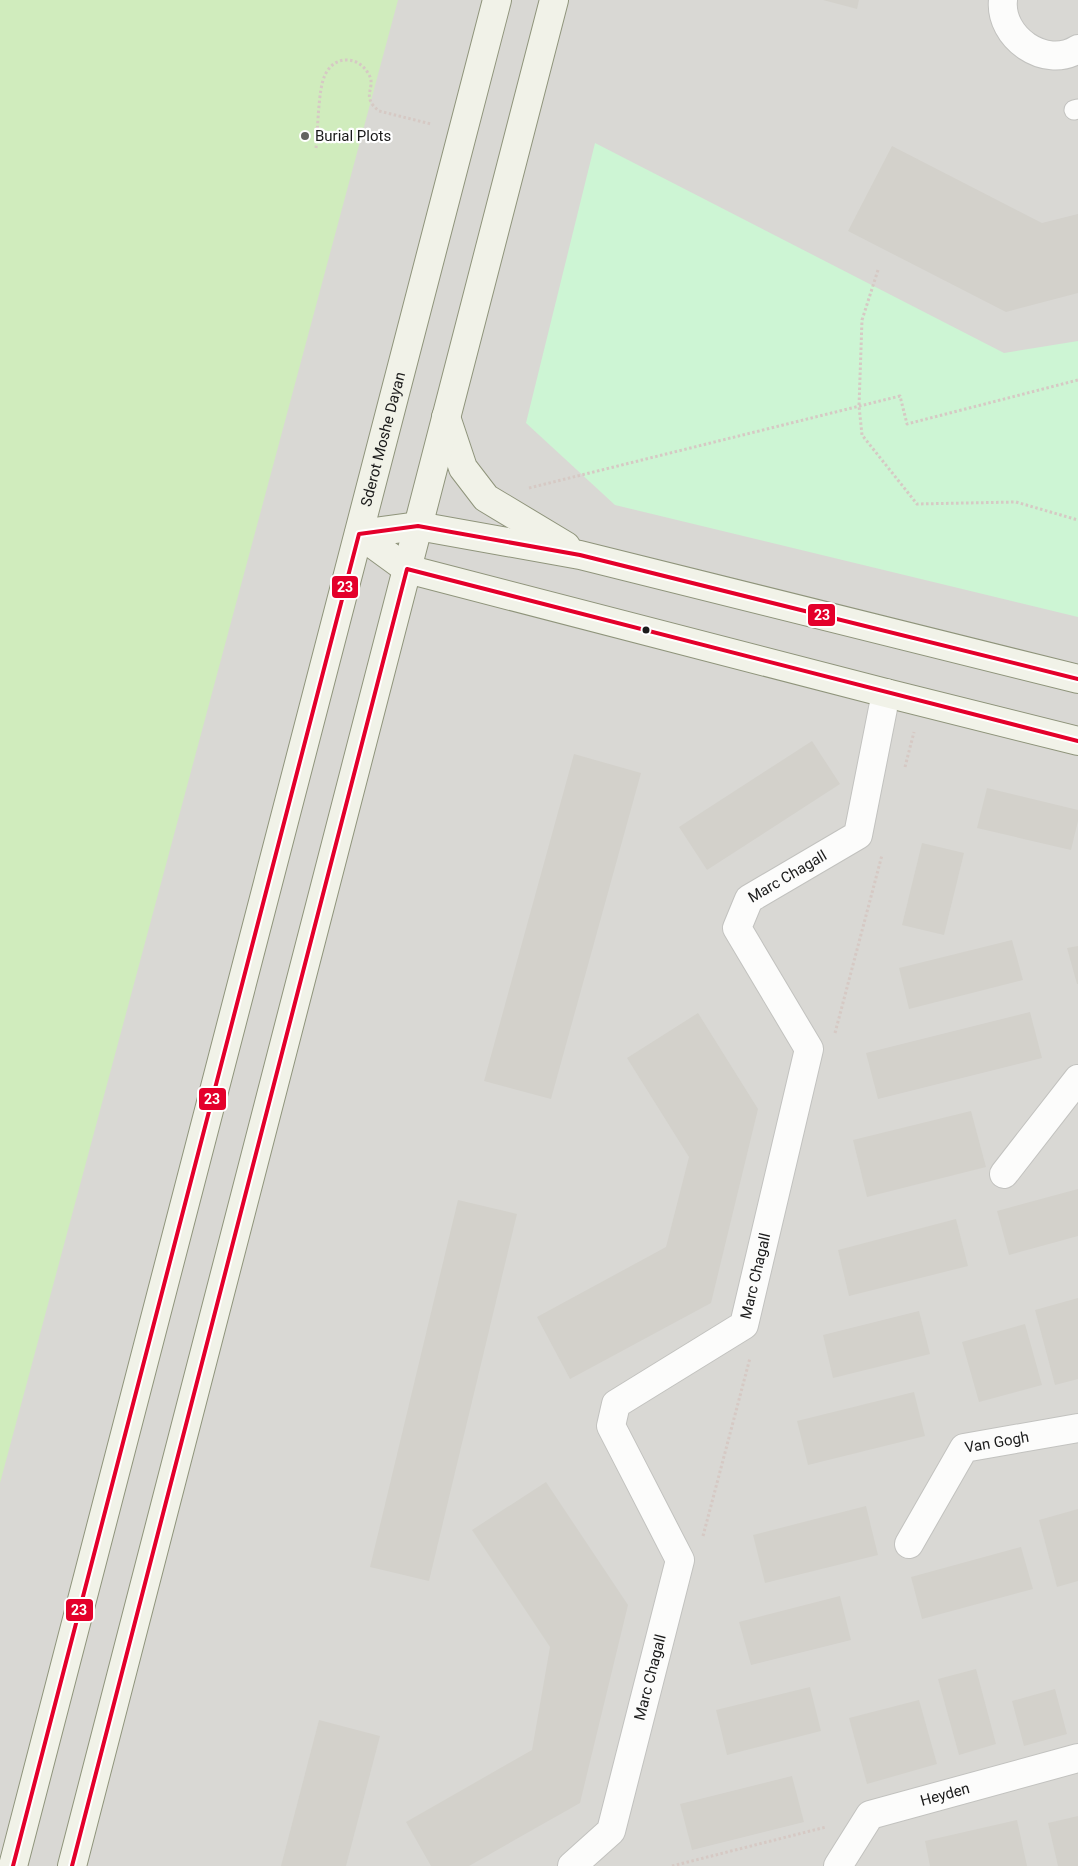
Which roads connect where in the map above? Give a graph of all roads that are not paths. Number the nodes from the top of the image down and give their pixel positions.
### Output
1 (497, 0) edge
2 (554, 0) edge
3 (1003, 0) edge
4 (1078, 49) edge
5 (446, 417) junction
6 (418, 526) junction
7 (359, 534) junction
8 (580, 555) junction
9 (407, 569) junction
10 (1078, 679) edge
11 (886, 693) junction
12 (1078, 740) edge
13 (1078, 1079) edge
14 (1004, 1174) dead end
15 (1078, 1428) edge
16 (909, 1544) dead end
17 (1078, 1758) edge
18 (14, 1866) edge
19 (72, 1866) edge
20 (572, 1866) edge
21 (838, 1866) edge

1 - 7 main road, Sderot Moshe Dayan
2 - 5 main road
3 - 4 street
5 - 6 main road
5 - 8 main road
6 - 7 main road
6 - 8 main road
6 - 9 main road
7 - 9 main road
7 - 18 main road, Sderot Moshe Dayan
8 - 10 main road
9 - 11 main road
9 - 19 main road
11 - 12 main road
11 - 20 street, Marc Chagall
13 - 14 street
15 - 16 street, Van Gogh
17 - 21 street, Heyden

